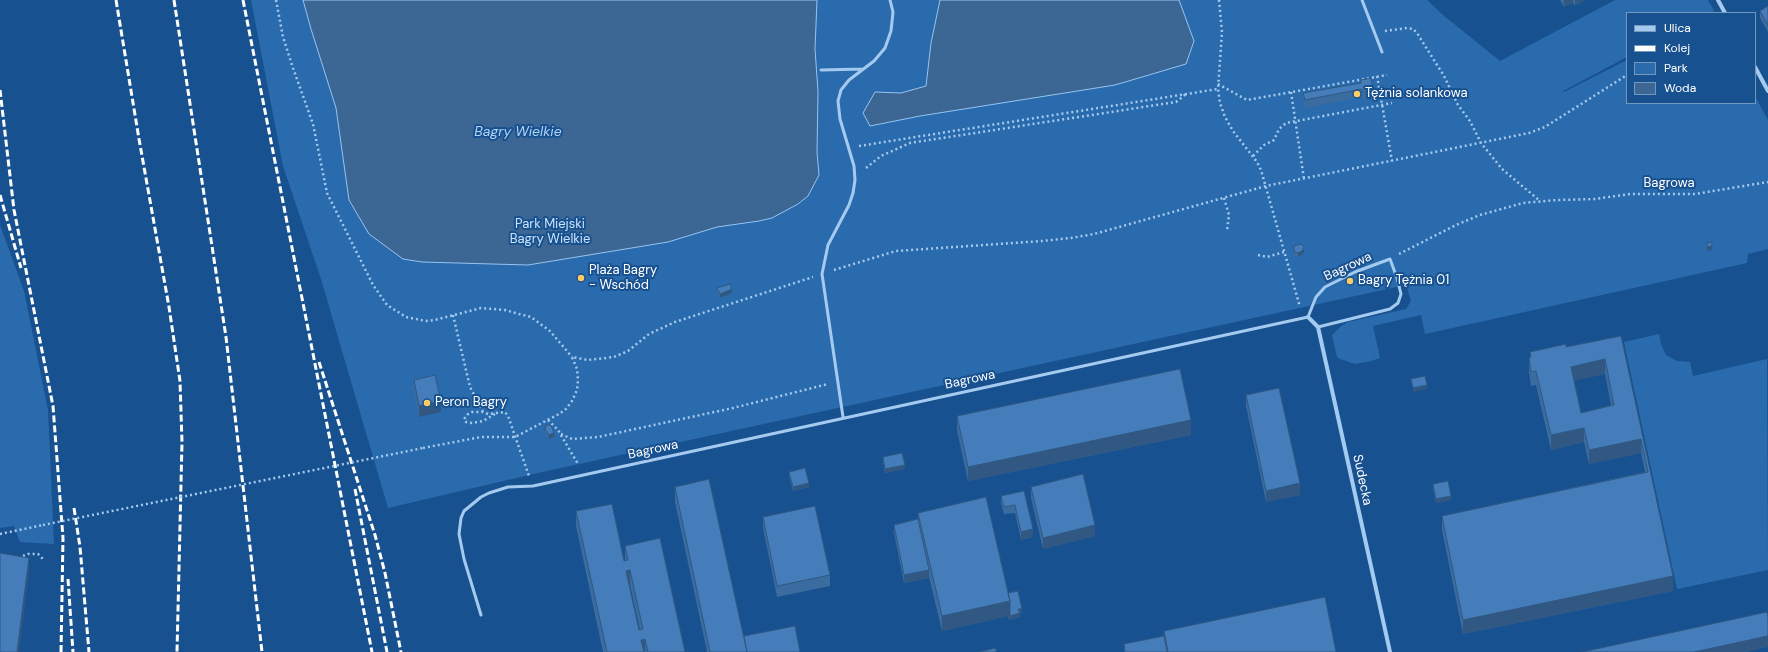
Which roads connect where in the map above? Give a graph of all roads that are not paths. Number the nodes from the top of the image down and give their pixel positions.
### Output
1 (890, 0) edge
2 (1362, 0) edge
3 (1718, 0) edge
4 (1724, 12) edge
5 (1382, 52) dead end
6 (863, 69) junction
7 (1756, 69) edge
8 (821, 70) dead end
9 (1768, 91) edge
10 (1308, 317) junction
11 (1318, 327) junction
12 (843, 417) junction
13 (481, 615) dead end
14 (1390, 652) edge

1 - 6 lane
2 - 5 lane
3 - 4 street
6 - 8 lane
6 - 12 lane
7 - 9 street
10 - 11 street
10 - 11 lane, Bagrowa
10 - 12 lane, Bagrowa
11 - 14 street, Sudecka
12 - 13 lane, Bagrowa

